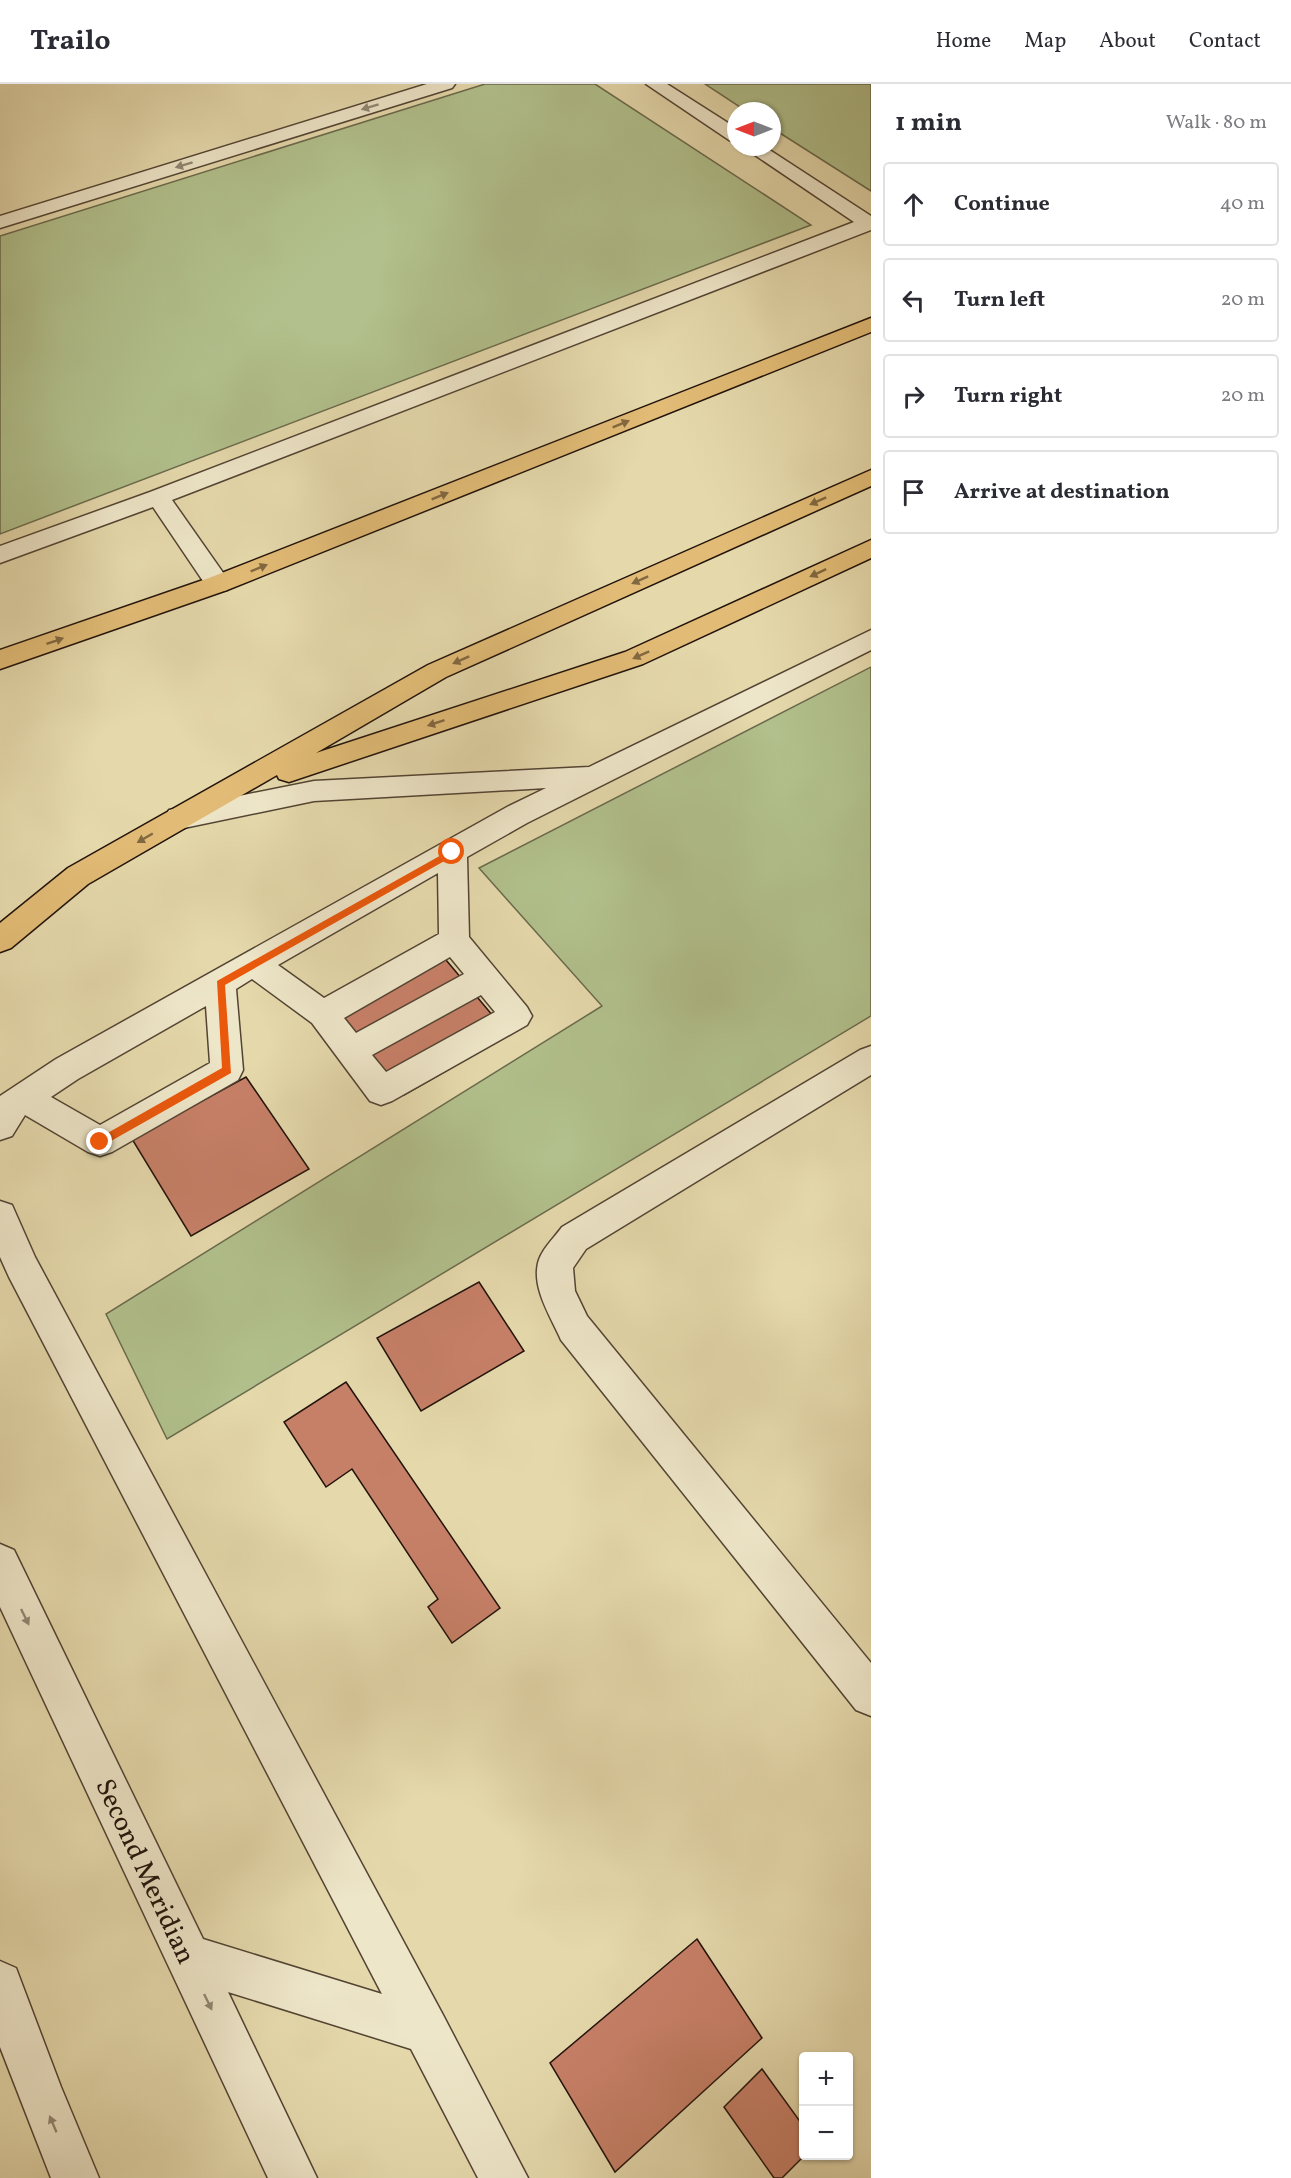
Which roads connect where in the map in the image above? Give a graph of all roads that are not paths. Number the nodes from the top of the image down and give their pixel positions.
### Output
1 (446, 84) edge
2 (655, 84) edge
3 (727, 130) edge
4 (766, 156) edge
5 (0, 222) edge
6 (871, 224) edge
7 (871, 324) edge
8 (871, 477) edge
9 (158, 497) junction
10 (871, 548) edge
11 (0, 555) edge
12 (218, 584) junction
13 (871, 639) edge
14 (0, 660) edge
15 (598, 775) junction
16 (220, 795) junction
17 (179, 818) junction
18 (452, 852) junction
19 (0, 940) edge
20 (454, 940) junction
21 (254, 964) junction
22 (484, 978) junction
23 (220, 983) junction
24 (323, 1014) junction
25 (351, 1051) junction
26 (871, 1059) edge
27 (25, 1098) junction
28 (0, 1126) edge
29 (0, 1216) edge
30 (0, 1564) edge
31 (869, 1689) edge
32 (187, 1957) junction
33 (0, 1984) edge
34 (427, 2031) junction
35 (75, 2178) edge
36 (293, 2178) edge
37 (504, 2178) edge

1 -> 5 street
2 - 3 street
4 - 6 street
6 - 9 street
12 -> 7 main road
8 -> 16 main road
9 - 11 street
9 - 12 street
10 -> 16 main road
14 -> 12 main road
13 - 15 street
15 - 17 street
15 - 18 street
16 - 17 main road
17 -> 19 main road
18 - 20 street
18 - 21 street
20 - 22 street
20 - 24 street
21 - 23 street
21 - 24 street
22 - 25 street
22 - 25 street
23 - 27 street
23 - 27 street
24 - 25 street
26 - 31 street
27 - 28 street
29 - 34 street
30 -> 32 street, Second Meridian
32 - 34 street
32 -> 36 street, Second Meridian
35 -> 33 street
34 - 37 street

